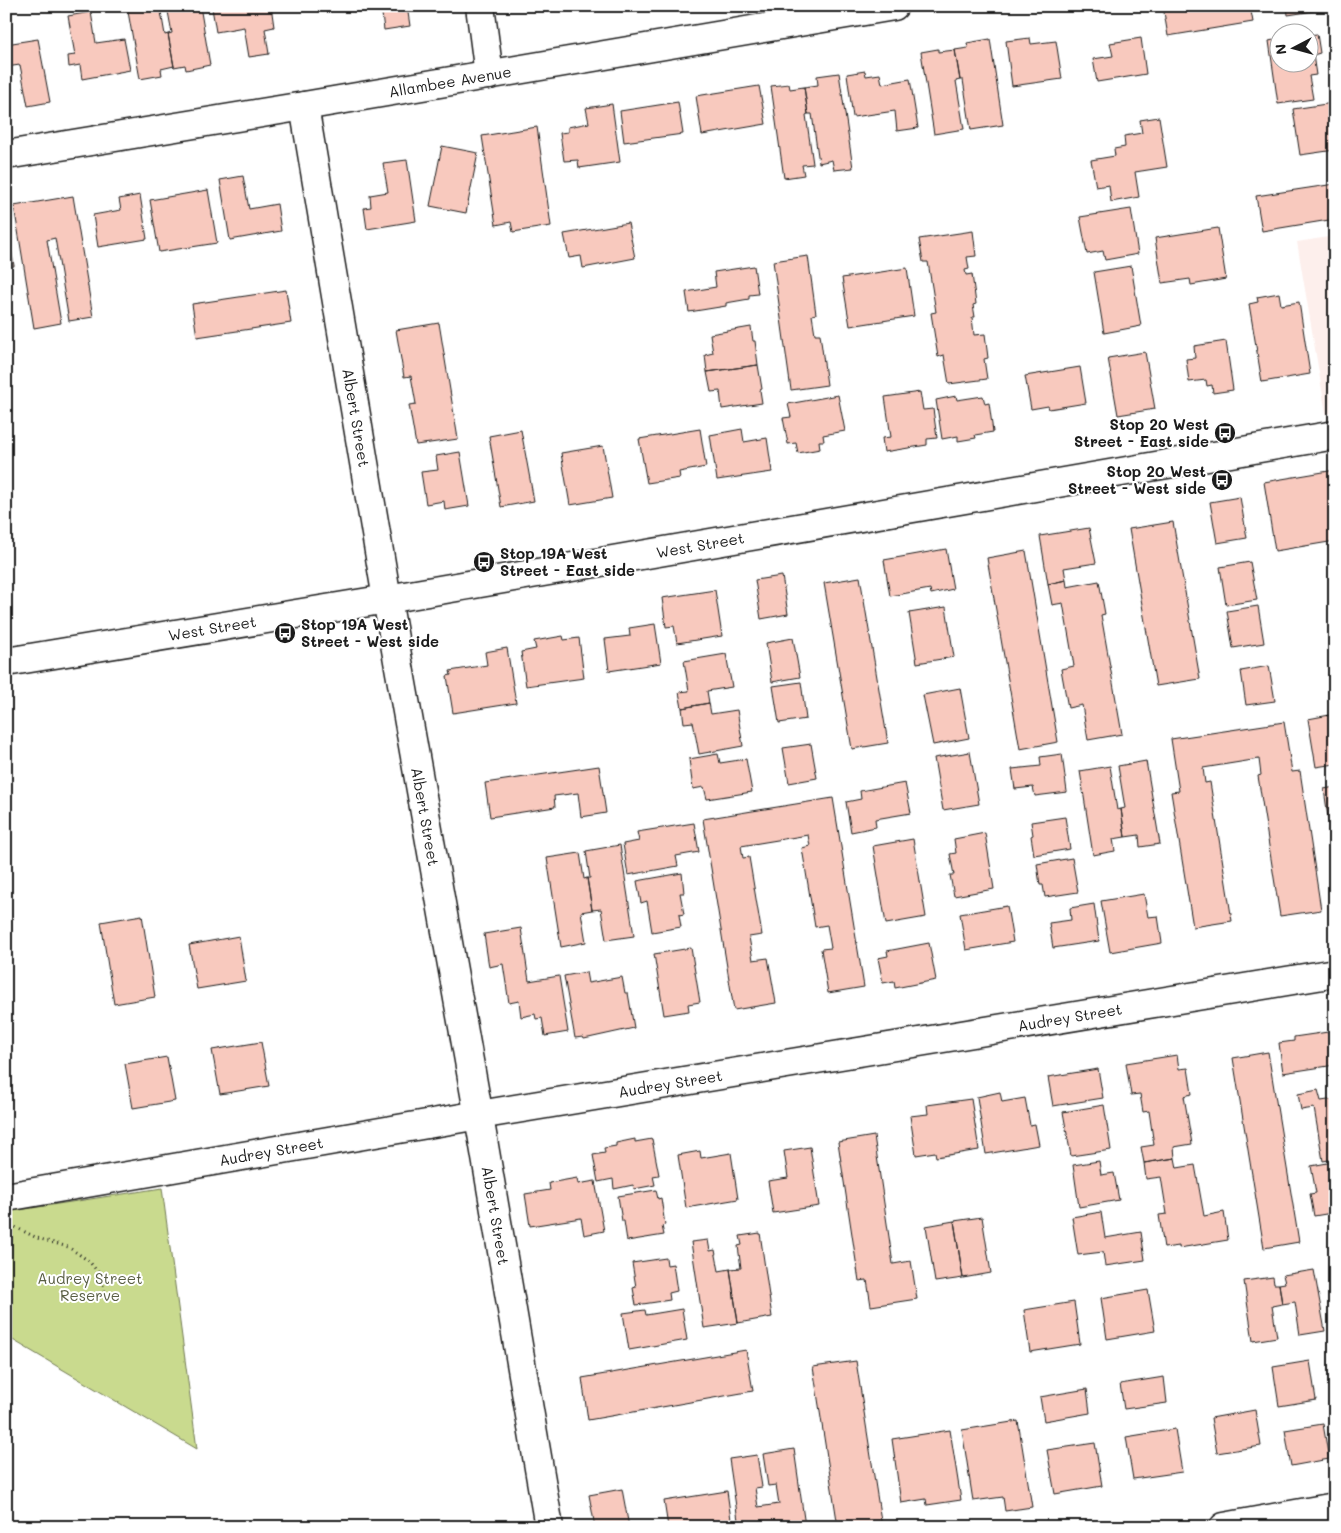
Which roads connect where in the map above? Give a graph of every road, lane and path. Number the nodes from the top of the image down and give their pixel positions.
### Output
1 (480, 6) edge
2 (894, 6) edge
3 (489, 75) junction
4 (304, 106) junction
5 (6, 154) edge
6 (1335, 435) edge
7 (387, 599) junction
8 (6, 662) edge
9 (1335, 973) edge
10 (479, 1115) junction
11 (6, 1197) edge
12 (6, 1223) edge
13 (107, 1302) dead end
14 (1335, 1507) edge
15 (549, 1527) edge
16 (1224, 1527) edge

1 - 3 street
2 - 3 street, Allambee Avenue
3 - 4 street, Allambee Avenue
4 - 5 street, Allambee Avenue
4 - 7 street, Albert Street
6 - 7 street, West Street
7 - 8 street, West Street
7 - 10 street, Albert Street
9 - 10 street, Audrey Street
10 - 11 street, Audrey Street
10 - 15 street, Albert Street
12 - 13 path
14 - 16 street

